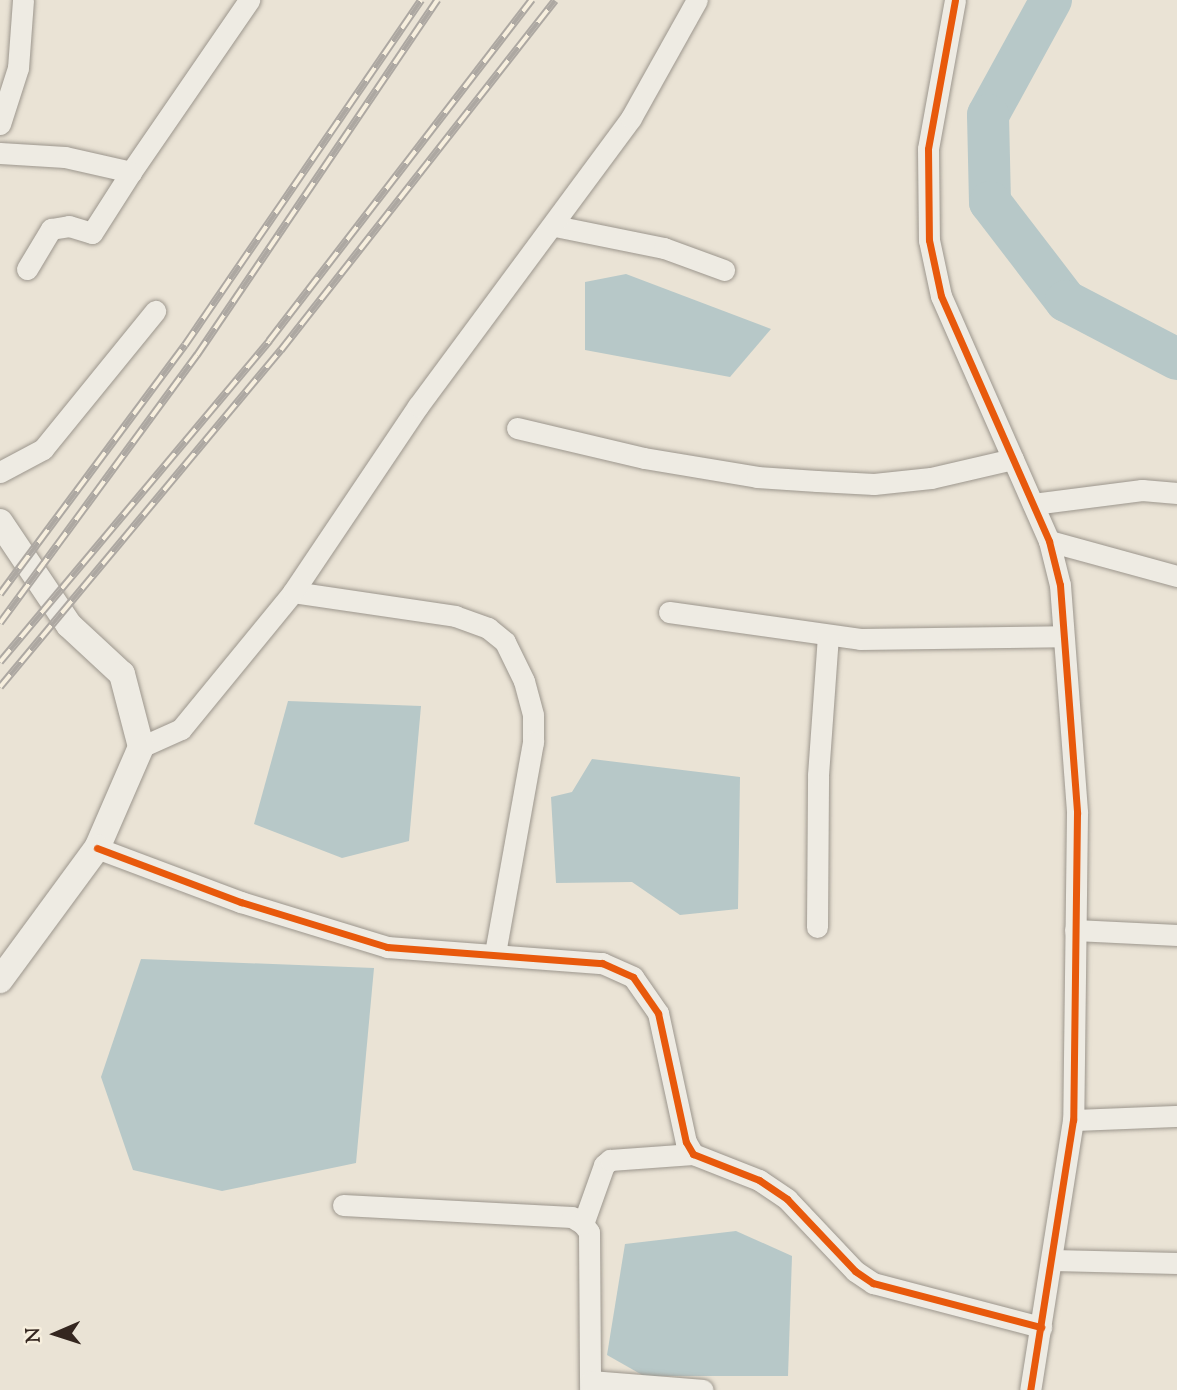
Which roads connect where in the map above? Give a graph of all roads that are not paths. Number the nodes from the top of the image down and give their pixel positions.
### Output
1 (23, 0) edge
2 (249, 0) edge
3 (697, 0) edge
4 (955, 0) edge
5 (0, 124) edge
6 (0, 153) edge
7 (131, 172) junction
8 (555, 226) junction
9 (27, 269) dead end
10 (724, 270) dead end
11 (155, 311) dead end
12 (517, 428) dead end
13 (1013, 459) junction
14 (0, 472) edge
15 (1177, 494) edge
16 (1033, 504) junction
17 (0, 522) edge
18 (1049, 541) junction
19 (1177, 576) edge
20 (293, 592) junction
21 (669, 612) dead end
22 (828, 635) junction
23 (1063, 636) junction
24 (141, 747) junction
25 (96, 848) junction
26 (817, 927) dead end
27 (1075, 930) junction
28 (1177, 935) edge
29 (495, 954) junction
30 (0, 980) edge
31 (1177, 1116) edge
32 (1073, 1120) junction
33 (693, 1154) junction
34 (344, 1205) dead end
35 (583, 1224) junction
36 (1053, 1260) junction
37 (1177, 1263) edge
38 (1041, 1327) junction
39 (591, 1385) edge
40 (703, 1390) edge
41 (1030, 1390) edge

1 - 5 street
2 - 7 street
3 - 8 street
4 - 13 street
6 - 7 street
7 - 9 street
8 - 10 street
8 - 20 street
11 - 14 street
12 - 13 street
13 - 16 street
15 - 16 street
16 - 18 street
17 - 24 street
18 - 19 street
18 - 23 street
20 - 24 street
20 - 29 street
21 - 22 street
22 - 23 street
22 - 26 street
23 - 27 street
24 - 25 street
25 - 29 street
25 - 30 street
27 - 28 street
27 - 32 street
29 - 33 street
31 - 32 street
32 - 36 street
33 - 35 street
33 - 38 street
34 - 35 street
35 - 39 street
36 - 37 street
36 - 38 street
38 - 41 street
39 - 40 street

